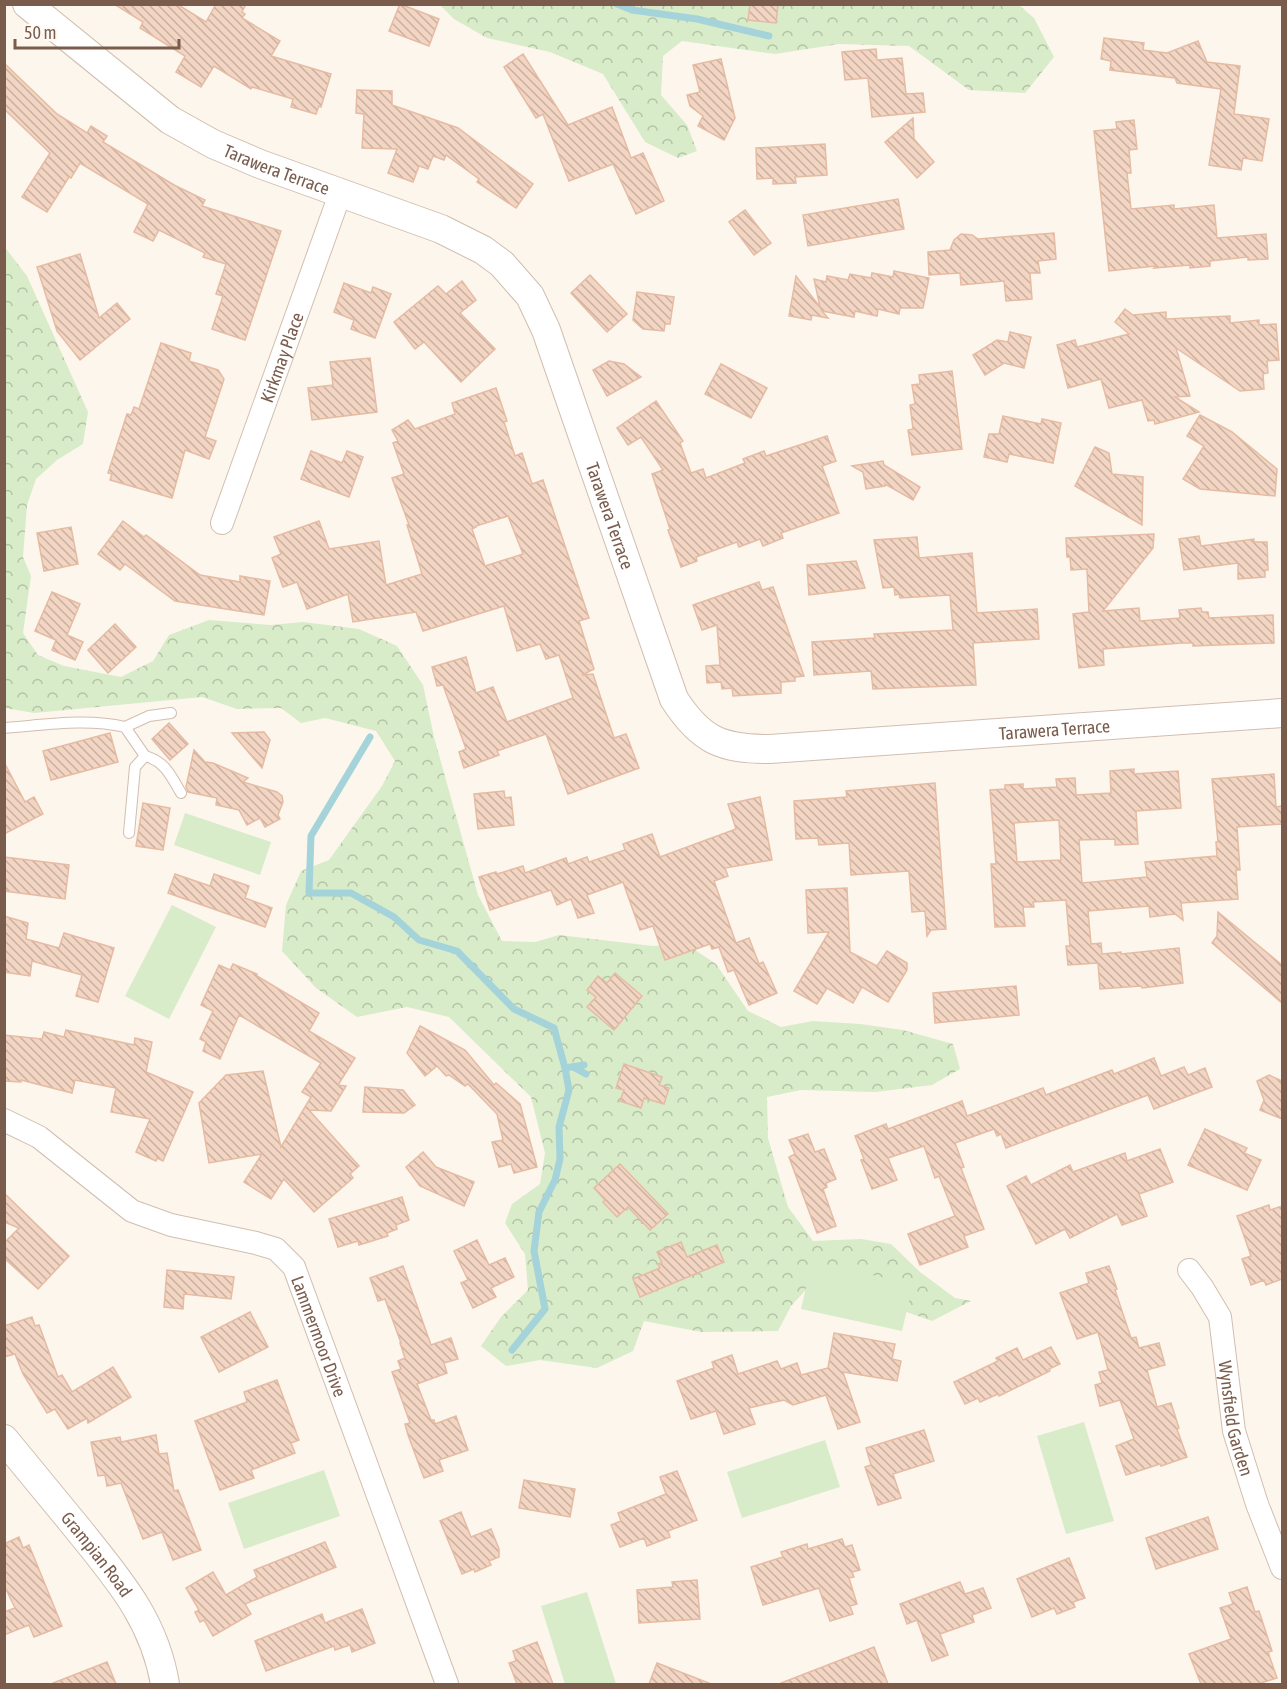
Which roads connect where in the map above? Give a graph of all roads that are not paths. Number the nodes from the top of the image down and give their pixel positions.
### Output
1 (27, 4) edge
2 (340, 194) junction
3 (222, 523) dead end
4 (171, 713) dead end
5 (1282, 713) edge
6 (125, 727) junction
7 (4, 728) edge
8 (145, 756) junction
9 (181, 793) dead end
10 (129, 833) dead end
11 (4, 1120) edge
12 (1189, 1270) dead end
13 (4, 1439) edge
14 (1282, 1568) edge
15 (165, 1684) edge
16 (447, 1684) edge

1 - 2 street, Tarawera Terrace
2 - 3 street, Kirkmay Place
2 - 5 street, Tarawera Terrace
4 - 6 lane
6 - 7 lane
6 - 8 lane
8 - 9 lane
8 - 10 lane
11 - 16 street, Lammermoor Drive
12 - 14 street, Wynsfield Garden
13 - 15 street, Grampian Road

